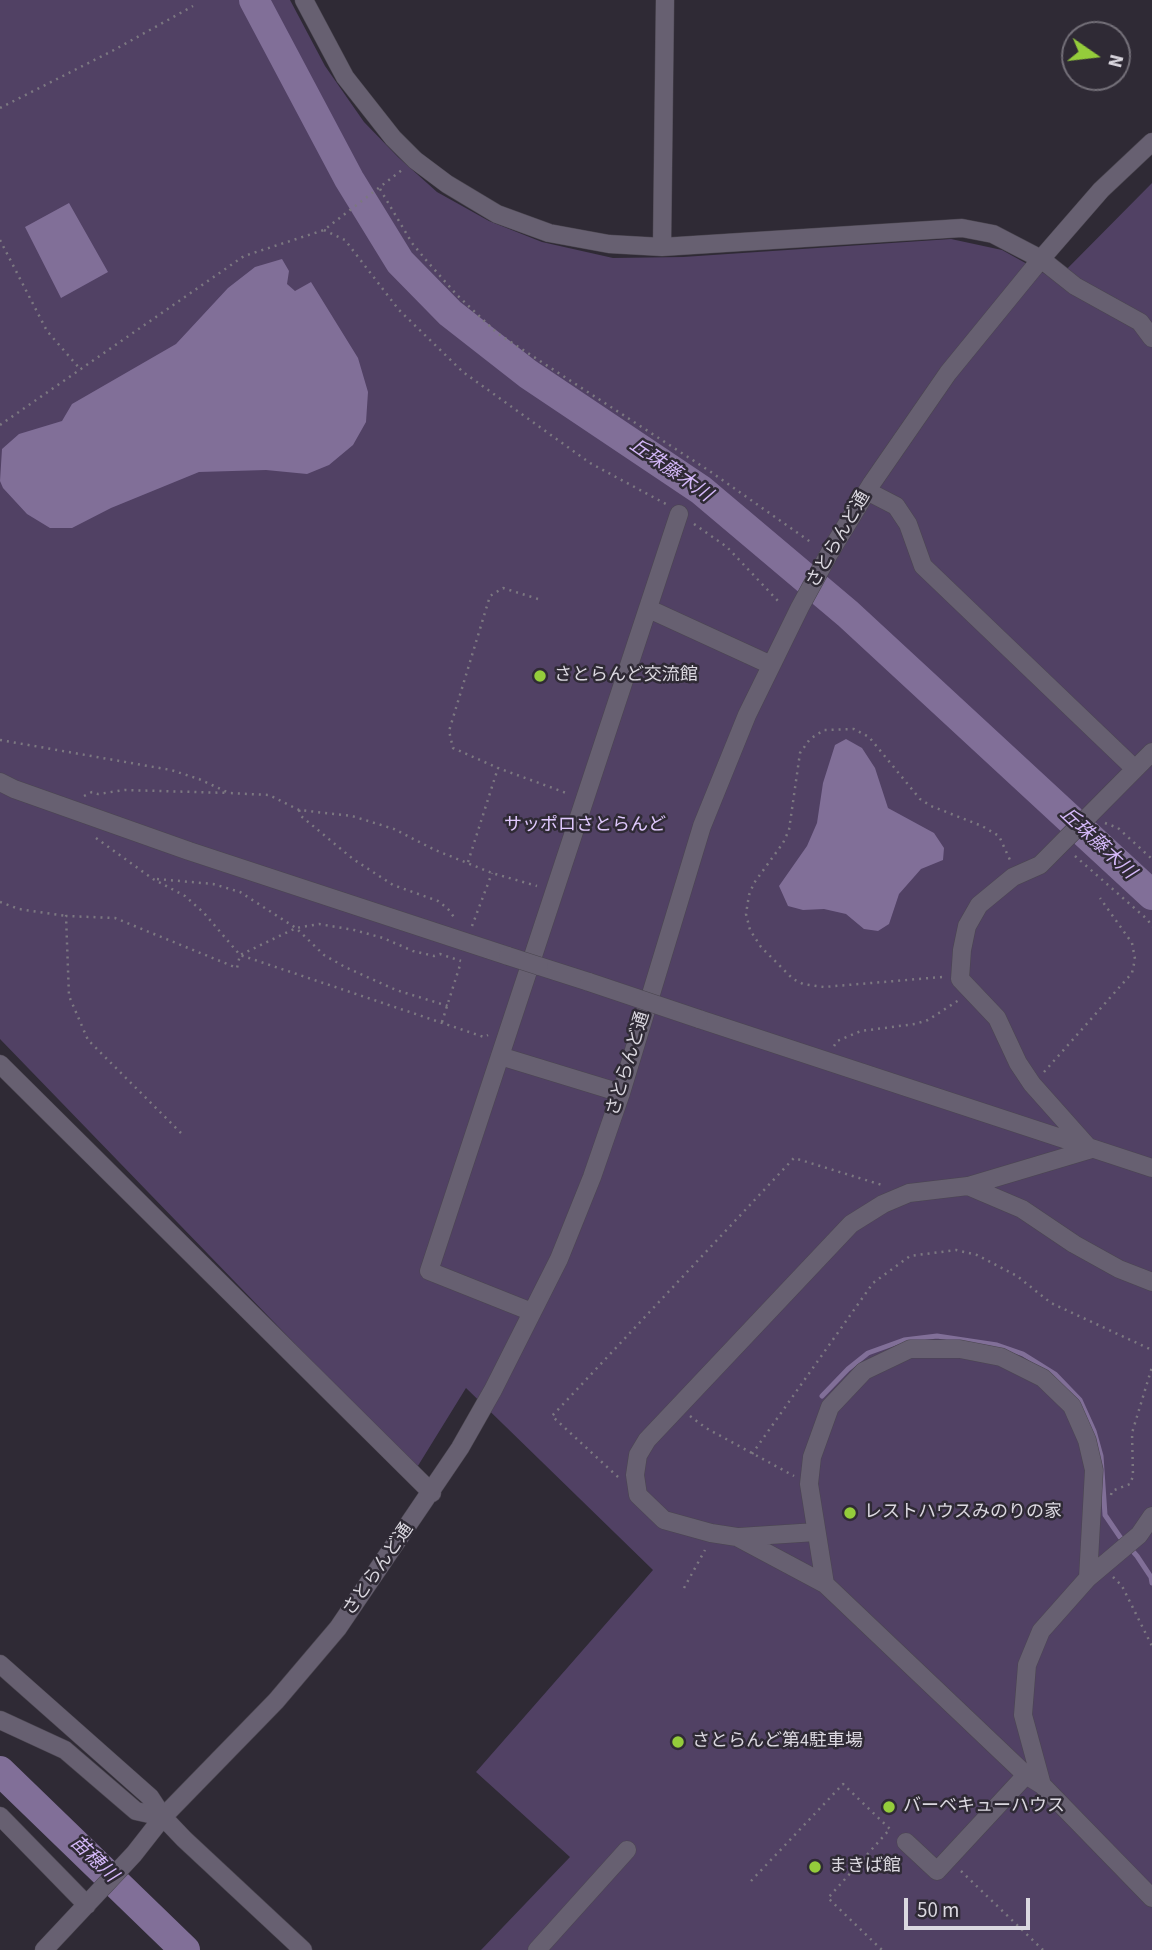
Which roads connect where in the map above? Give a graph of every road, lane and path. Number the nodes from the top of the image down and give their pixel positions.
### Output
1 (304, 0) edge
2 (665, 0) edge
3 (193, 6) dead end
4 (0, 108) edge
5 (1152, 142) edge
6 (415, 160) junction
7 (380, 188) junction
8 (324, 229) junction
9 (0, 240) edge
10 (662, 247) junction
11 (1041, 259) junction
12 (1152, 338) edge
13 (81, 370) junction
14 (0, 425) edge
15 (867, 491) junction
16 (679, 514) junction
17 (811, 543) dead end
18 (538, 599) dead end
19 (779, 602) dead end
20 (649, 609) junction
21 (771, 665) junction
22 (0, 740) edge
23 (1152, 752) edge
24 (498, 768) junction
25 (1135, 769) junction
26 (0, 782) edge
27 (229, 793) junction
28 (571, 794) dead end
29 (66, 806) junction
30 (299, 810) junction
31 (1089, 817) junction
32 (86, 832) dead end
33 (1065, 841) junction
34 (1152, 859) edge
35 (468, 862) junction
36 (1013, 877) junction
37 (153, 879) junction
38 (541, 887) dead end
39 (1100, 898) dead end
40 (0, 902) edge
41 (66, 916) junction
42 (472, 926) dead end
43 (1152, 926) edge
44 (296, 928) junction
45 (240, 955) junction
46 (461, 961) dead end
47 (965, 984) junction
48 (448, 1006) dead end
49 (494, 1032) dead end
50 (500, 1056) junction
51 (824, 1060) junction
52 (0, 1065) edge
53 (1032, 1084) junction
54 (621, 1093) junction
55 (181, 1133) dead end
56 (1091, 1149) junction
57 (1152, 1168) edge
58 (968, 1186) junction
59 (909, 1193) junction
60 (1152, 1282) edge
61 (532, 1312) junction
62 (1152, 1350) edge
63 (1152, 1367) edge
64 (677, 1406) junction
65 (752, 1454) junction
66 (809, 1484) junction
67 (432, 1493) junction
68 (638, 1495) junction
69 (1110, 1499) dead end
70 (1152, 1517) edge
71 (816, 1532) junction
72 (710, 1533) junction
73 (737, 1537) junction
74 (1096, 1573) junction
75 (825, 1584) junction
76 (684, 1588) dead end
77 (1152, 1646) edge
78 (0, 1664) edge
79 (4, 1722) edge
80 (1026, 1775) junction
81 (1042, 1785) junction
82 (0, 1816) edge
83 (163, 1817) junction
84 (906, 1842) dead end
85 (627, 1850) dead end
86 (949, 1859) junction
87 (751, 1881) dead end
88 (1152, 1898) edge
89 (87, 1905) junction
90 (44, 1950) edge
91 (303, 1950) edge
92 (537, 1950) edge
93 (882, 1950) edge
94 (1043, 1950) edge

1 - 6 street
2 - 10 street
3 - 4 path
5 - 11 street, さとらんど通
6 - 7 path
6 - 10 street
7 - 8 path
7 - 17 path
8 - 13 path
8 - 16 path
9 - 13 path
10 - 11 street
11 - 12 street
11 - 15 street, さとらんど通
13 - 14 path
15 - 21 street, さとらんど通
15 - 25 street
16 - 19 path
16 - 20 street
18 - 24 path
20 - 21 street
20 - 50 street
21 - 54 street, さとらんど通
22 - 27 path
23 - 25 street
24 - 28 path
24 - 35 path
25 - 31 street
26 - 29 street
27 - 29 path
27 - 30 path
29 - 51 street, bridge
30 - 35 path
30 - 42 path
31 - 33 street
31 - 34 path
32 - 37 path
33 - 36 street
33 - 43 path
35 - 38 path
36 - 47 street
36 - 47 path
37 - 44 path
37 - 45 path
39 - 53 path
40 - 41 path
41 - 45 path
41 - 55 path
44 - 45 path
44 - 46 path
44 - 48 path
45 - 49 path
47 - 51 path
47 - 53 street
50 - 54 street
50 - 61 street
51 - 56 street
52 - 67 street
53 - 56 street
54 - 61 street, さとらんど通
56 - 57 street
56 - 58 street
58 - 59 street
58 - 60 street
59 - 64 street
59 - 68 path
61 - 67 street, さとらんど通
62 - 65 path
63 - 69 path
64 - 65 path
64 - 68 street
65 - 66 path
66 - 71 street
66 - 74 street
67 - 83 street, さとらんど通
68 - 72 street
70 - 74 street
71 - 73 street
71 - 75 street
72 - 73 street
72 - 76 path
73 - 75 street
74 - 77 path
74 - 81 street
75 - 80 street
78 - 83 street
79 - 83 street
80 - 81 street
80 - 86 street
81 - 88 street
82 - 89 street
83 - 89 street, さとらんど通
83 - 91 street
84 - 86 street
85 - 92 street
86 - 94 path
87 - 93 path
89 - 90 street, さとらんど通

